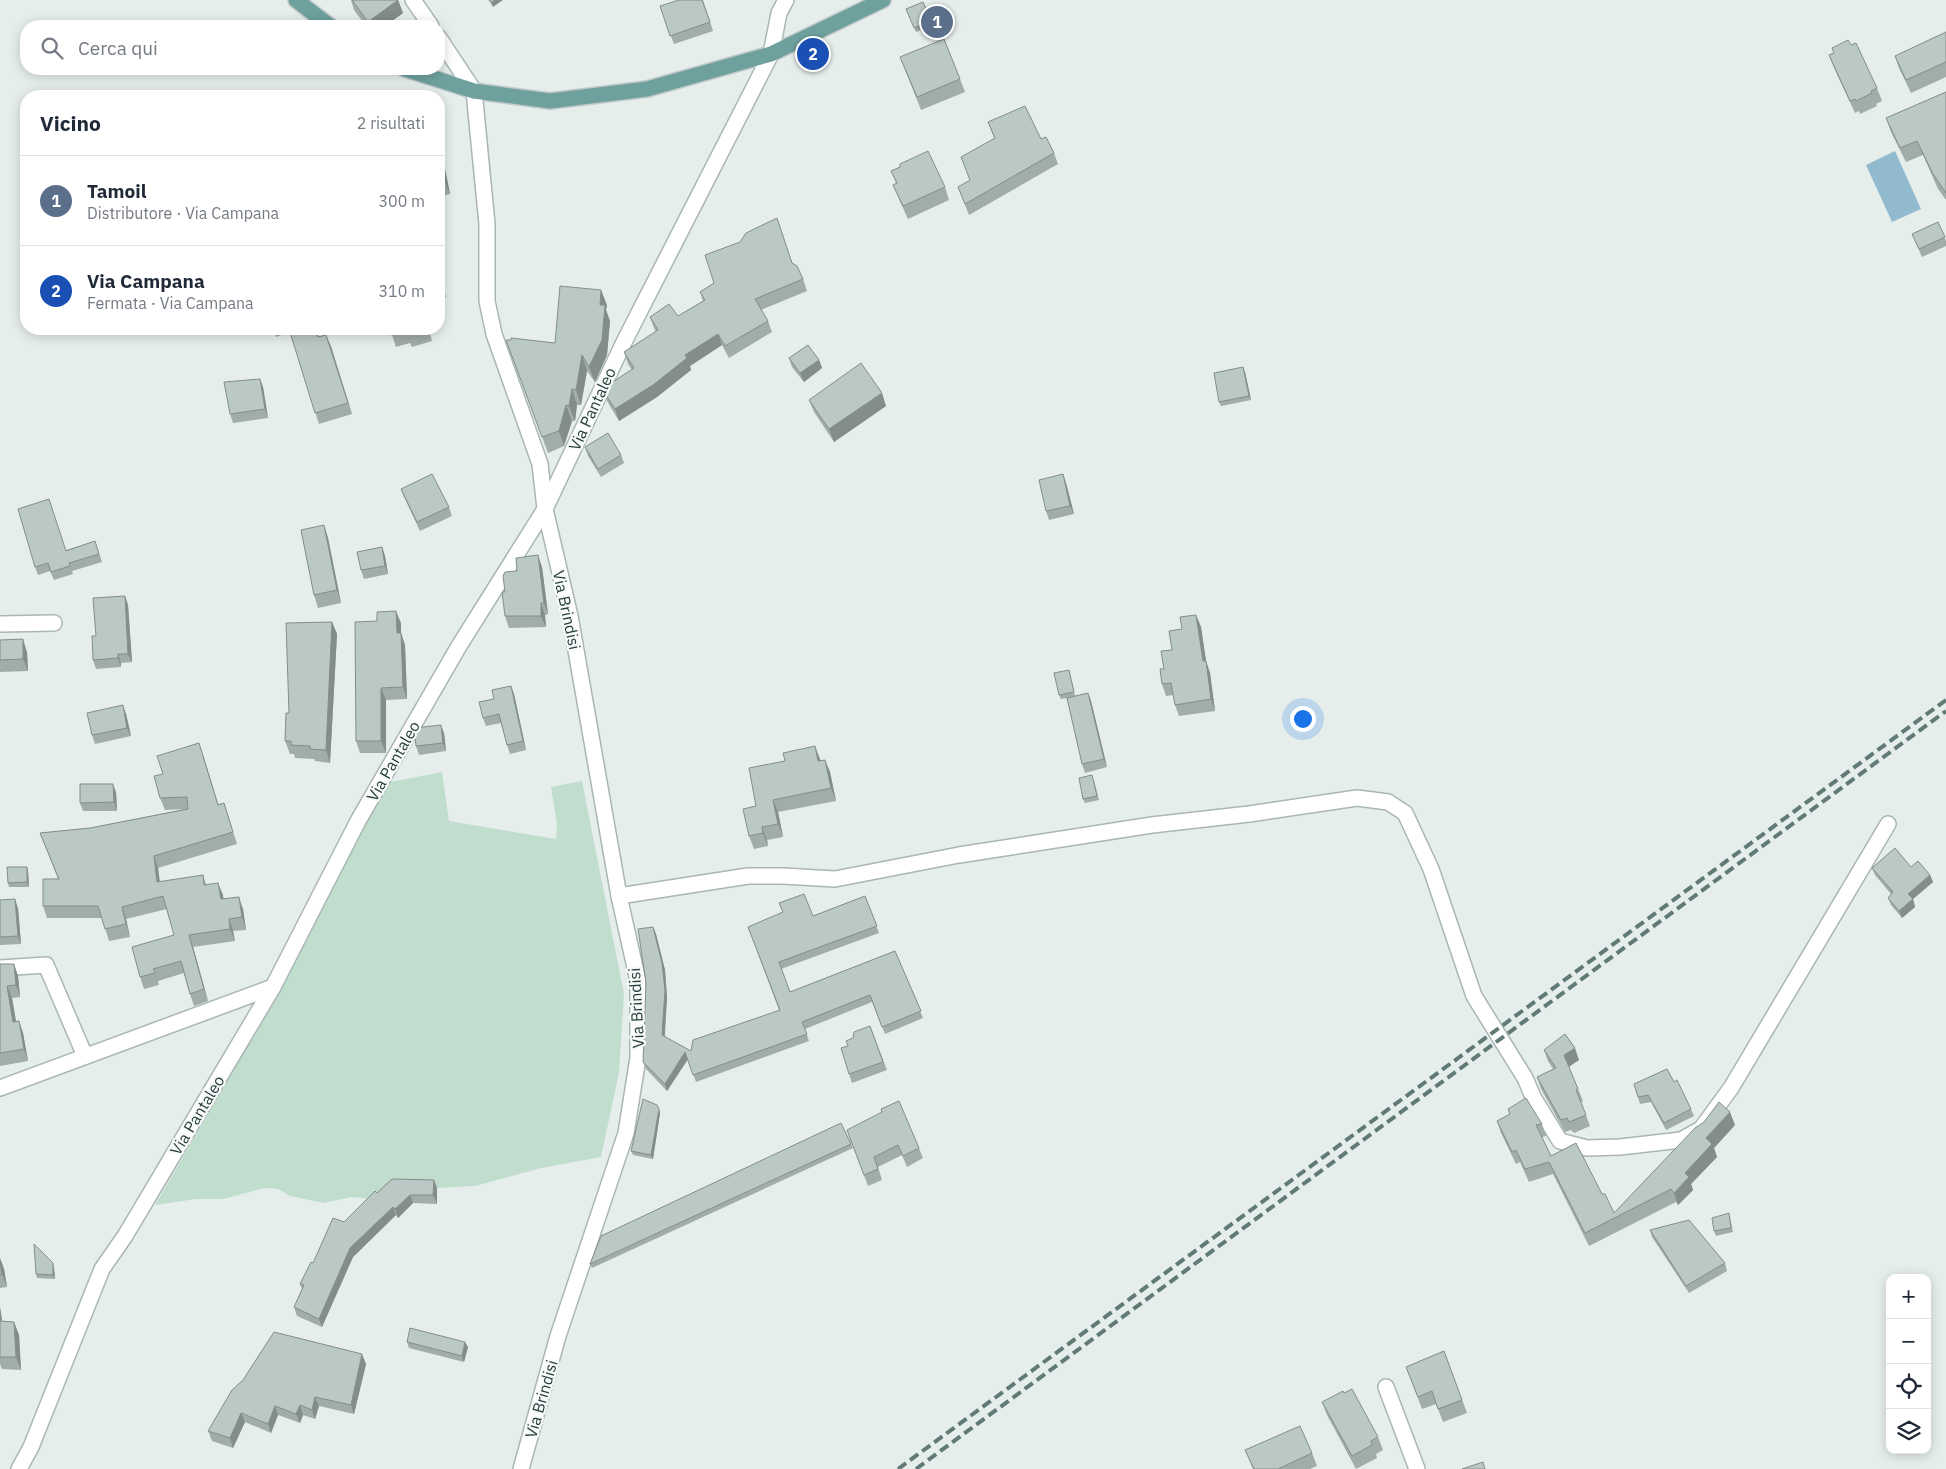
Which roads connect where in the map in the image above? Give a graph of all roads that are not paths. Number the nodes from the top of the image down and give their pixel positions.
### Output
1 (296, 0) edge
2 (413, 0) edge
3 (786, 0) edge
4 (883, 0) edge
5 (322, 20) edge
6 (427, 20) edge
7 (445, 47) edge
8 (772, 54) junction
9 (424, 75) edge
10 (474, 91) junction
11 (545, 509) junction
12 (54, 623) dead end
13 (0, 624) edge
14 (1888, 824) dead end
15 (619, 896) junction
16 (0, 968) edge
17 (273, 987) junction
18 (85, 1056) junction
19 (0, 1088) edge
20 (1386, 1387) dead end
21 (19, 1469) edge
22 (521, 1469) edge
23 (1417, 1469) edge

1 - 5 main road
2 - 6 street
3 - 8 street
4 - 8 main road
7 - 10 street
8 - 10 main road
8 - 11 street, Via Pantaleo
9 - 10 main road
10 - 11 street, Via Brindisi
11 - 15 street, Via Brindisi
11 - 17 street, Via Pantaleo
12 - 13 street
14 - 15 street
15 - 22 street, Via Brindisi
16 - 18 street
17 - 18 street
17 - 21 street, Via Pantaleo
18 - 19 street
20 - 23 street

